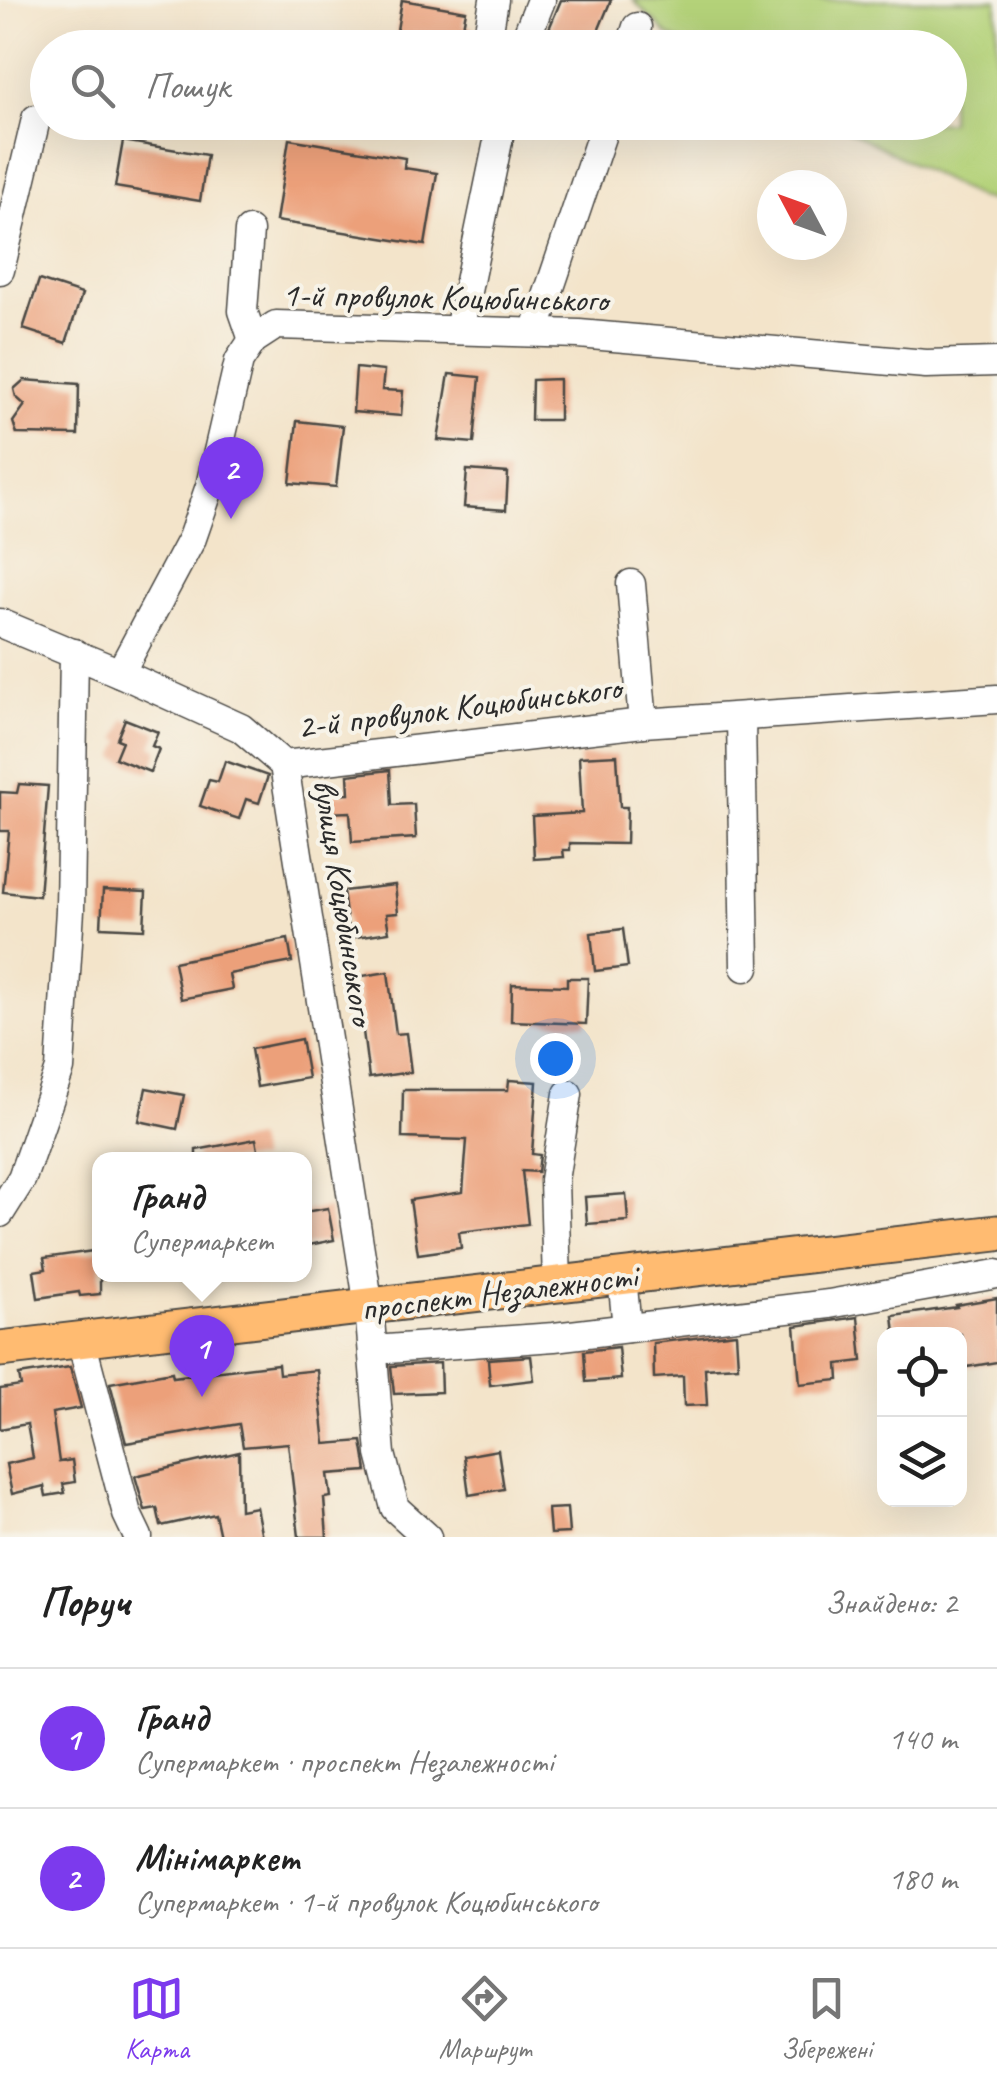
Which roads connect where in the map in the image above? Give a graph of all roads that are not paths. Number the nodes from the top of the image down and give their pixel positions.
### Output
1 (494, 0) edge
2 (540, 0) edge
3 (489, 30) edge
4 (529, 30) edge
5 (31, 140) edge
6 (485, 140) edge
7 (498, 140) edge
8 (600, 140) edge
9 (493, 159) junction
10 (249, 231) dead end
11 (0, 270) edge
12 (459, 330) junction
13 (535, 332) junction
14 (253, 340) junction
15 (997, 362) edge
16 (630, 584) dead end
17 (0, 623) edge
18 (74, 652) junction
19 (120, 672) junction
20 (997, 699) edge
21 (741, 717) junction
22 (643, 724) junction
23 (284, 765) junction
24 (745, 967) dead end
25 (568, 1094) dead end
26 (0, 1212) edge
27 (997, 1233) edge
28 (997, 1274) edge
29 (622, 1277) junction
30 (558, 1285) junction
31 (369, 1308) junction
32 (627, 1328) junction
33 (80, 1340) junction
34 (0, 1349) edge
35 (373, 1350) junction
36 (138, 1537) edge
37 (427, 1537) edge

1 - 3 street
2 - 4 street
5 - 11 street
6 - 9 street
7 - 9 street
8 - 13 street
9 - 12 street
10 - 14 street
12 - 13 street, 1-й провулок Коцюбинського
12 - 14 street, 1-й провулок Коцюбинського
13 - 15 street, 1-й провулок Коцюбинського
14 - 19 street, 1-й провулок Коцюбинського
16 - 22 street, 2-й провулок Коцюбинського
17 - 18 street, вулиця Коцюбинського
18 - 19 street, вулиця Коцюбинського
18 - 26 street
19 - 23 street, вулиця Коцюбинського
20 - 21 street, 2-й провулок Коцюбинського
21 - 22 street, 2-й провулок Коцюбинського
21 - 24 street
22 - 23 street, 2-й провулок Коцюбинського
23 - 31 street, вулиця Коцюбинського
25 - 30 street
27 - 29 main road, проспект Незалежності
28 - 32 street
29 - 30 main road, проспект Незалежності
29 - 32 street
30 - 31 main road, проспект Незалежності
31 - 33 main road, проспект Незалежності
31 - 35 street, вулиця Коцюбинського
32 - 35 street
33 - 34 main road, проспект Незалежності
33 - 36 street
35 - 37 street, вулиця Коцюбинського

